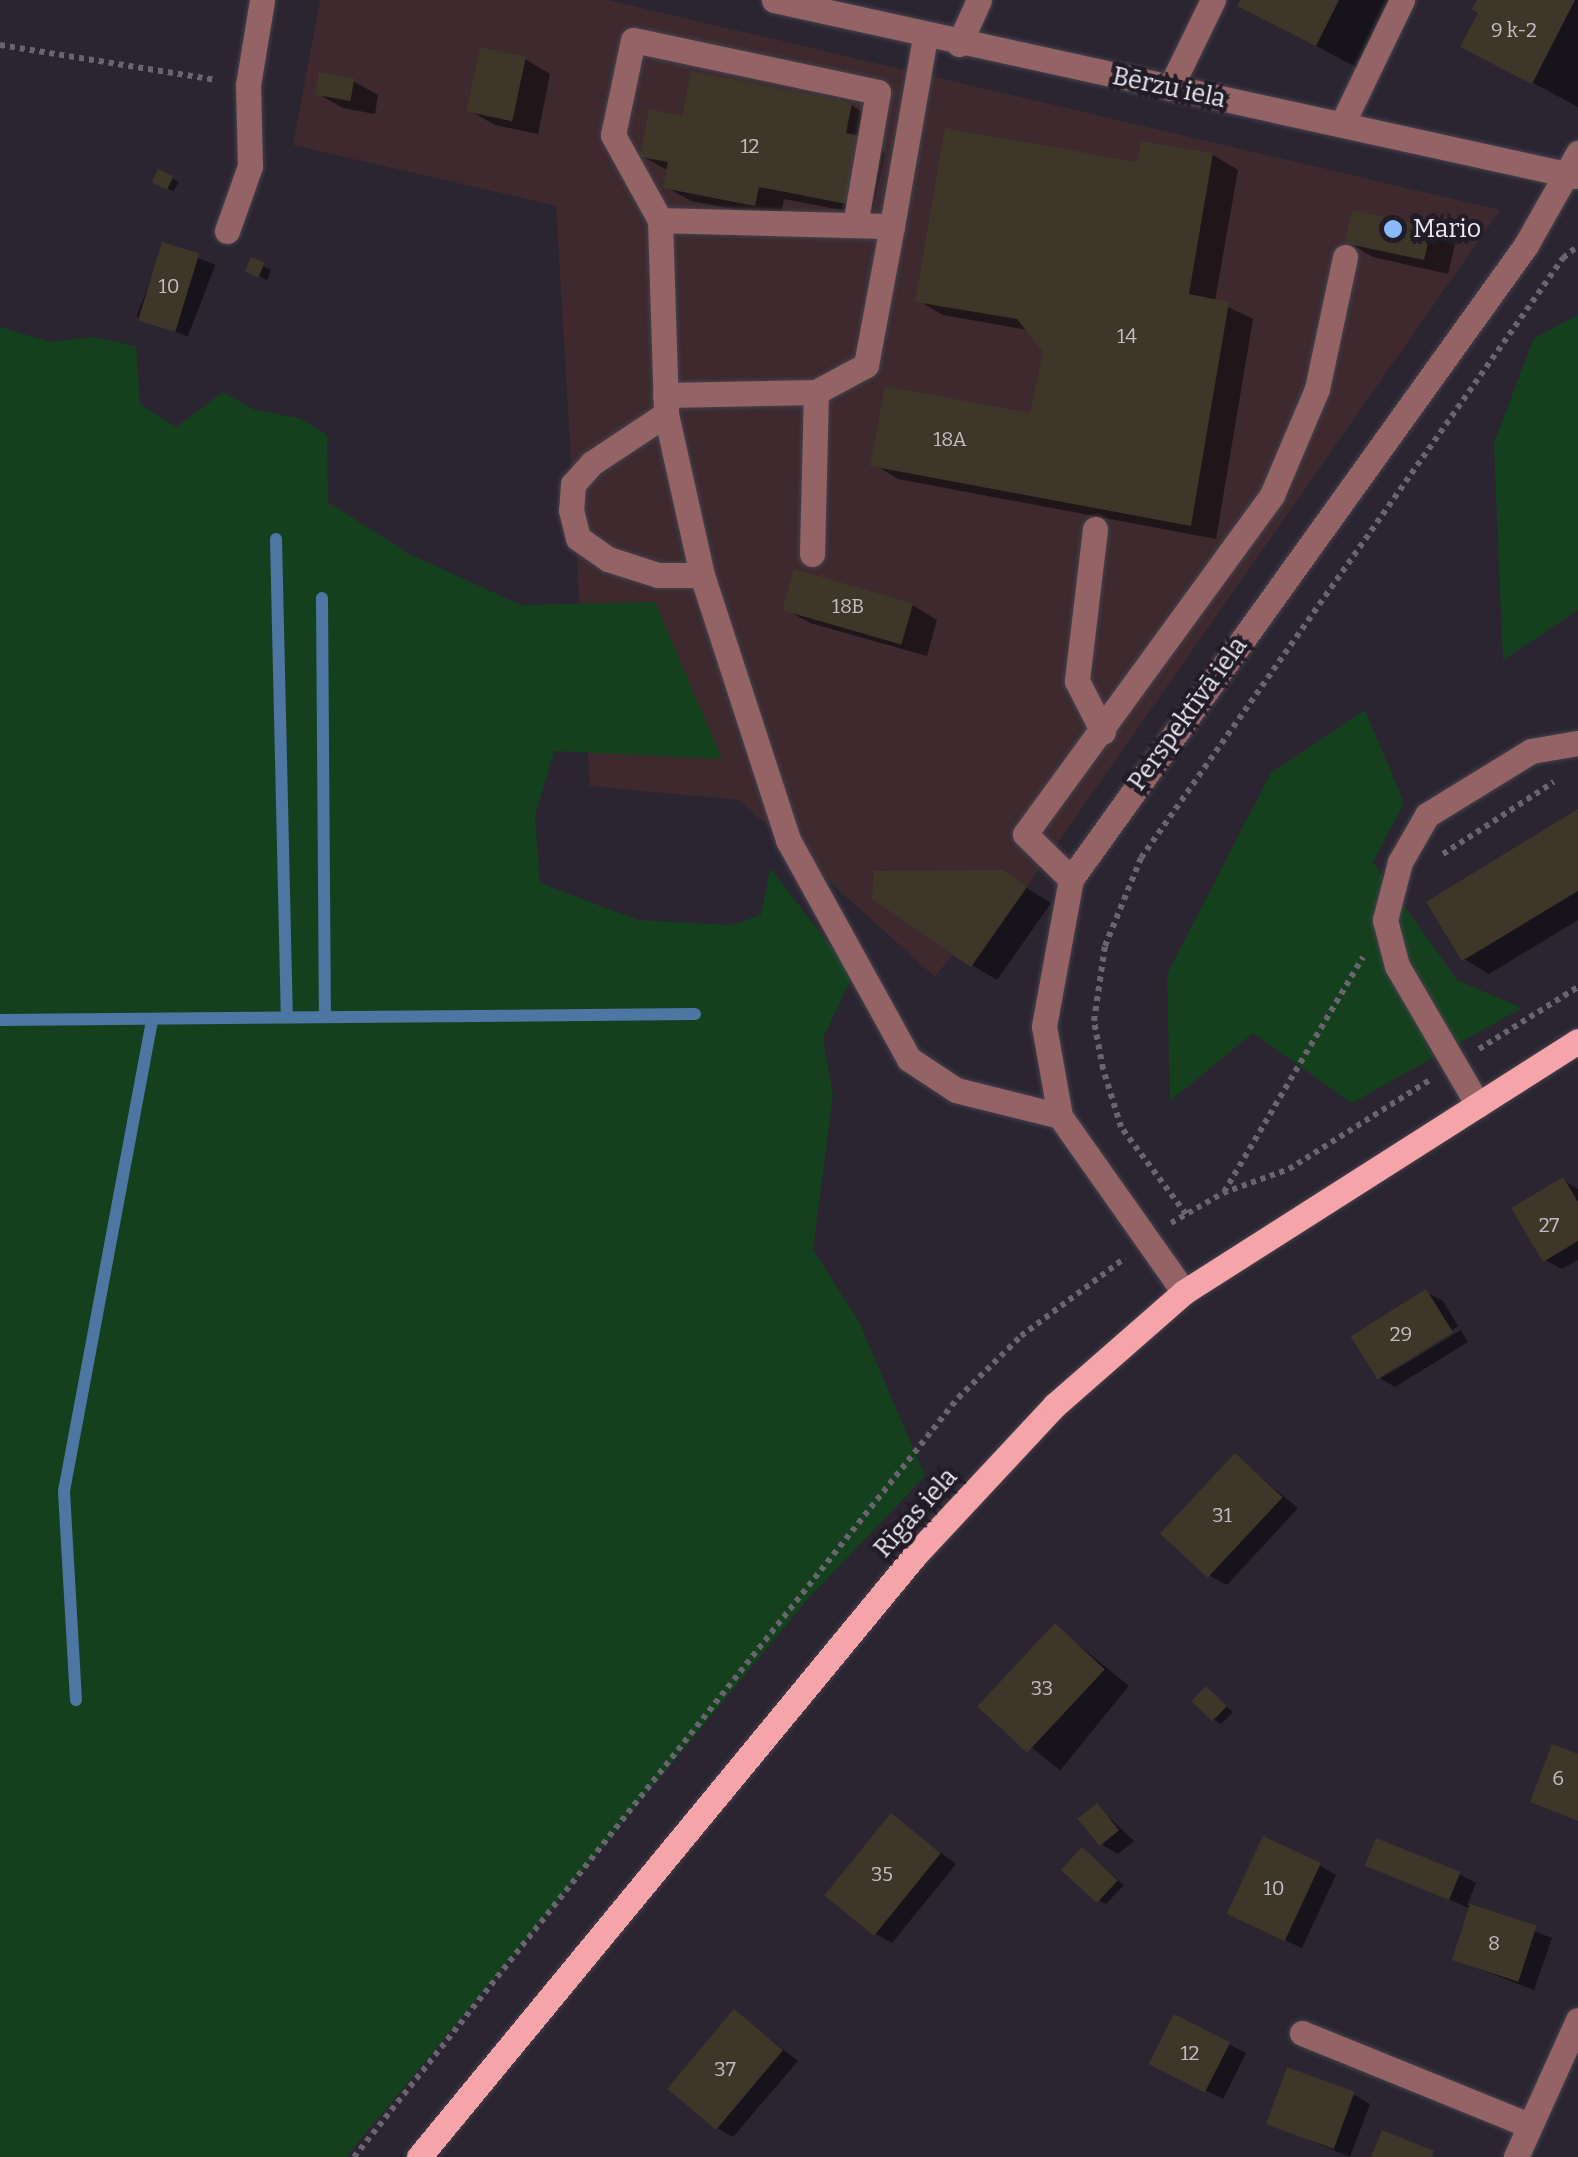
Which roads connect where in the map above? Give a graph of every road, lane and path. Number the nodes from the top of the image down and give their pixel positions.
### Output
1 (262, 0) edge
2 (774, 0) edge
3 (979, 0) edge
4 (1213, 0) edge
5 (1402, 0) edge
6 (925, 36) junction
7 (959, 44) junction
8 (2, 48) edge
9 (248, 85) junction
10 (1170, 88) junction
11 (1342, 124) junction
12 (1573, 167) edge
13 (660, 220) junction
14 (855, 225) junction
15 (892, 226) junction
16 (227, 230) dead end
17 (1578, 246) edge
18 (1345, 257) dead end
19 (816, 392) junction
20 (666, 404) junction
21 (1095, 529) dead end
22 (812, 554) dead end
23 (702, 575) junction
24 (1103, 732) junction
25 (1578, 743) edge
26 (1071, 878) junction
27 (1578, 987) edge
28 (1578, 1041) edge
29 (1452, 1066) junction
30 (1478, 1105) junction
31 (1060, 1116) junction
32 (1186, 1214) junction
33 (1144, 1239) junction
34 (1184, 1292) junction
35 (1578, 2020) edge
36 (1302, 2034) dead end
37 (1528, 2125) junction
38 (354, 2157) edge
39 (419, 2157) edge
40 (1516, 2157) edge

1 - 9 street
2 - 6 street, Bērzu iela
3 - 7 street
4 - 10 street
5 - 11 street
6 - 7 street, Bērzu iela
6 - 15 street
7 - 10 street, Bērzu iela
8 - 9 path
9 - 16 street
10 - 11 street, Bērzu iela
11 - 12 street, Bērzu iela
12 - 26 street, Perspektīvā iela
13 - 14 street
13 - 14 street
13 - 20 street
14 - 15 street
15 - 19 street
17 - 32 path
18 - 24 street
19 - 20 street
19 - 22 street
20 - 23 street
20 - 23 street
21 - 24 street
23 - 31 street
24 - 26 street
25 - 29 street
26 - 31 street, Perspektīvā iela
27 - 29 path
28 - 30 main road, Rīgas iela
29 - 30 street
29 - 32 path
30 - 34 main road, Rīgas iela
31 - 33 street, Perspektīvā iela
32 - 33 path
33 - 34 street, Perspektīvā iela
33 - 38 path
34 - 39 main road, Rīgas iela
35 - 37 street
36 - 37 street
37 - 40 street

